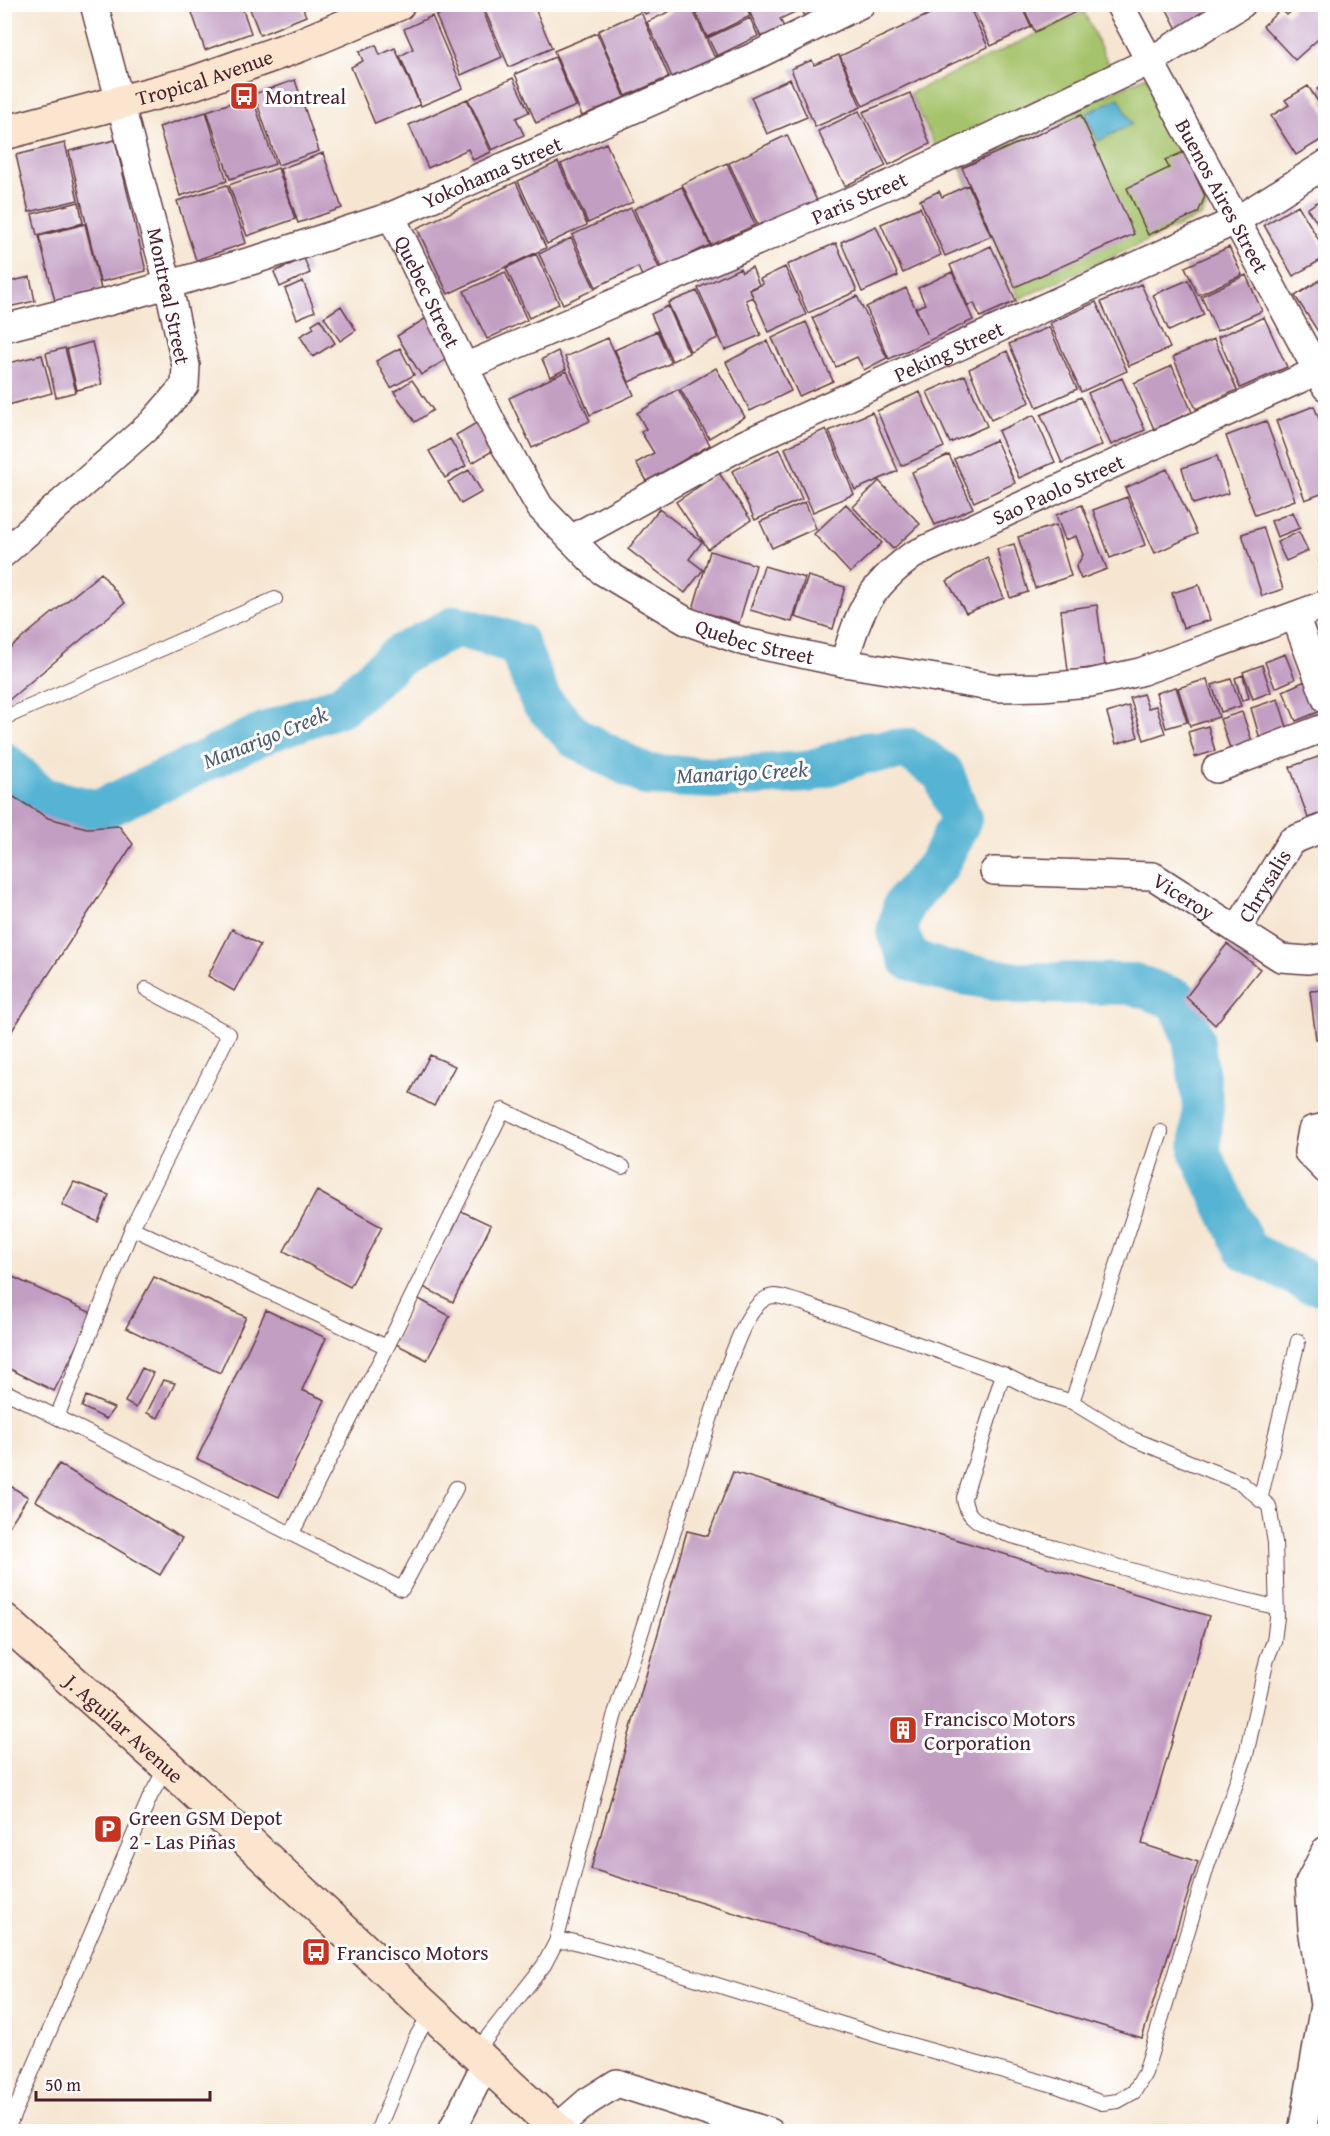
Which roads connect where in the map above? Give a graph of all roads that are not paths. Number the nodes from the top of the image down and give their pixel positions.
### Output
1 (94, 4) edge
2 (398, 4) edge
3 (861, 4) edge
4 (1119, 4) edge
5 (1242, 4) edge
6 (1150, 61) junction
7 (122, 103) junction
8 (4, 133) edge
9 (1326, 164) edge
10 (391, 216) junction
11 (1237, 220) junction
12 (168, 284) junction
13 (4, 328) edge
14 (465, 367) junction
15 (1323, 375) edge
16 (570, 539) junction
17 (4, 553) edge
18 (275, 599) dead end
19 (1326, 604) edge
20 (1296, 616) junction
21 (844, 663) junction
22 (1326, 699) edge
23 (4, 718) edge
24 (1326, 727) edge
25 (1216, 769) dead end
26 (1326, 827) edge
27 (994, 871) dead end
28 (1237, 930) junction
29 (1326, 957) edge
30 (146, 989) dead end
31 (1326, 1127) edge
32 (1161, 1132) dead end
33 (623, 1167) dead end
34 (1326, 1170) edge
35 (132, 1228) junction
36 (1298, 1341) dead end
37 (387, 1347) junction
38 (1003, 1374) junction
39 (4, 1391) edge
40 (1072, 1402) junction
41 (57, 1417) junction
42 (456, 1488) dead end
43 (1260, 1500) junction
44 (292, 1533) junction
45 (1275, 1607) junction
46 (4, 1620) edge
47 (167, 1766) junction
48 (1326, 1850) edge
49 (556, 1942) junction
50 (1324, 2006) edge
51 (432, 2010) junction
52 (481, 2058) junction
53 (558, 2130) edge
54 (6, 2132) edge
55 (377, 2132) edge
56 (451, 2132) edge
57 (770, 2132) edge
58 (1302, 2132) edge

1 - 7 street, Montreal Street
2 - 7 main road, Tropical Avenue
3 - 10 street, Yokohama Street
4 - 6 street, Buenos Aires Street
5 - 6 street, Paris Street
6 - 11 street, Buenos Aires Street
6 - 14 street, Paris Street
7 - 8 main road, Tropical Avenue
7 - 12 street, Montreal Street
9 - 11 street, Peking Street
10 - 12 street, Yokohama Street
10 - 14 street, Quebec Street
11 - 15 street, Buenos Aires Street
11 - 16 street, Peking Street
12 - 13 street, Yokohama Street
12 - 17 street, Montreal Street
14 - 16 street, Quebec Street
15 - 21 street, Sao Paolo Street
16 - 21 street, Quebec Street
18 - 23 lane
19 - 20 street, Quebec Street
20 - 21 street, Quebec Street
20 - 22 street
24 - 25 street
26 - 28 street, Chrysalis
27 - 28 street, Viceroy
28 - 29 street, Viceroy
30 - 35 lane
31 - 34 street
32 - 40 lane
33 - 37 lane
35 - 37 lane
35 - 41 lane
36 - 43 lane
37 - 44 lane
38 - 40 lane
38 - 45 lane
38 - 49 lane
39 - 41 lane
40 - 43 lane
41 - 44 lane
42 - 44 lane
43 - 45 lane
45 - 49 lane
46 - 47 main road, J. Aguilar Avenue
47 - 51 main road, J. Aguilar Avenue
47 - 54 lane
48 - 50 street
49 - 52 lane
50 - 58 street
51 - 52 main road, J. Aguilar Avenue
51 - 55 lane
52 - 53 main road, J. Aguilar Avenue
52 - 56 street
53 - 57 street

